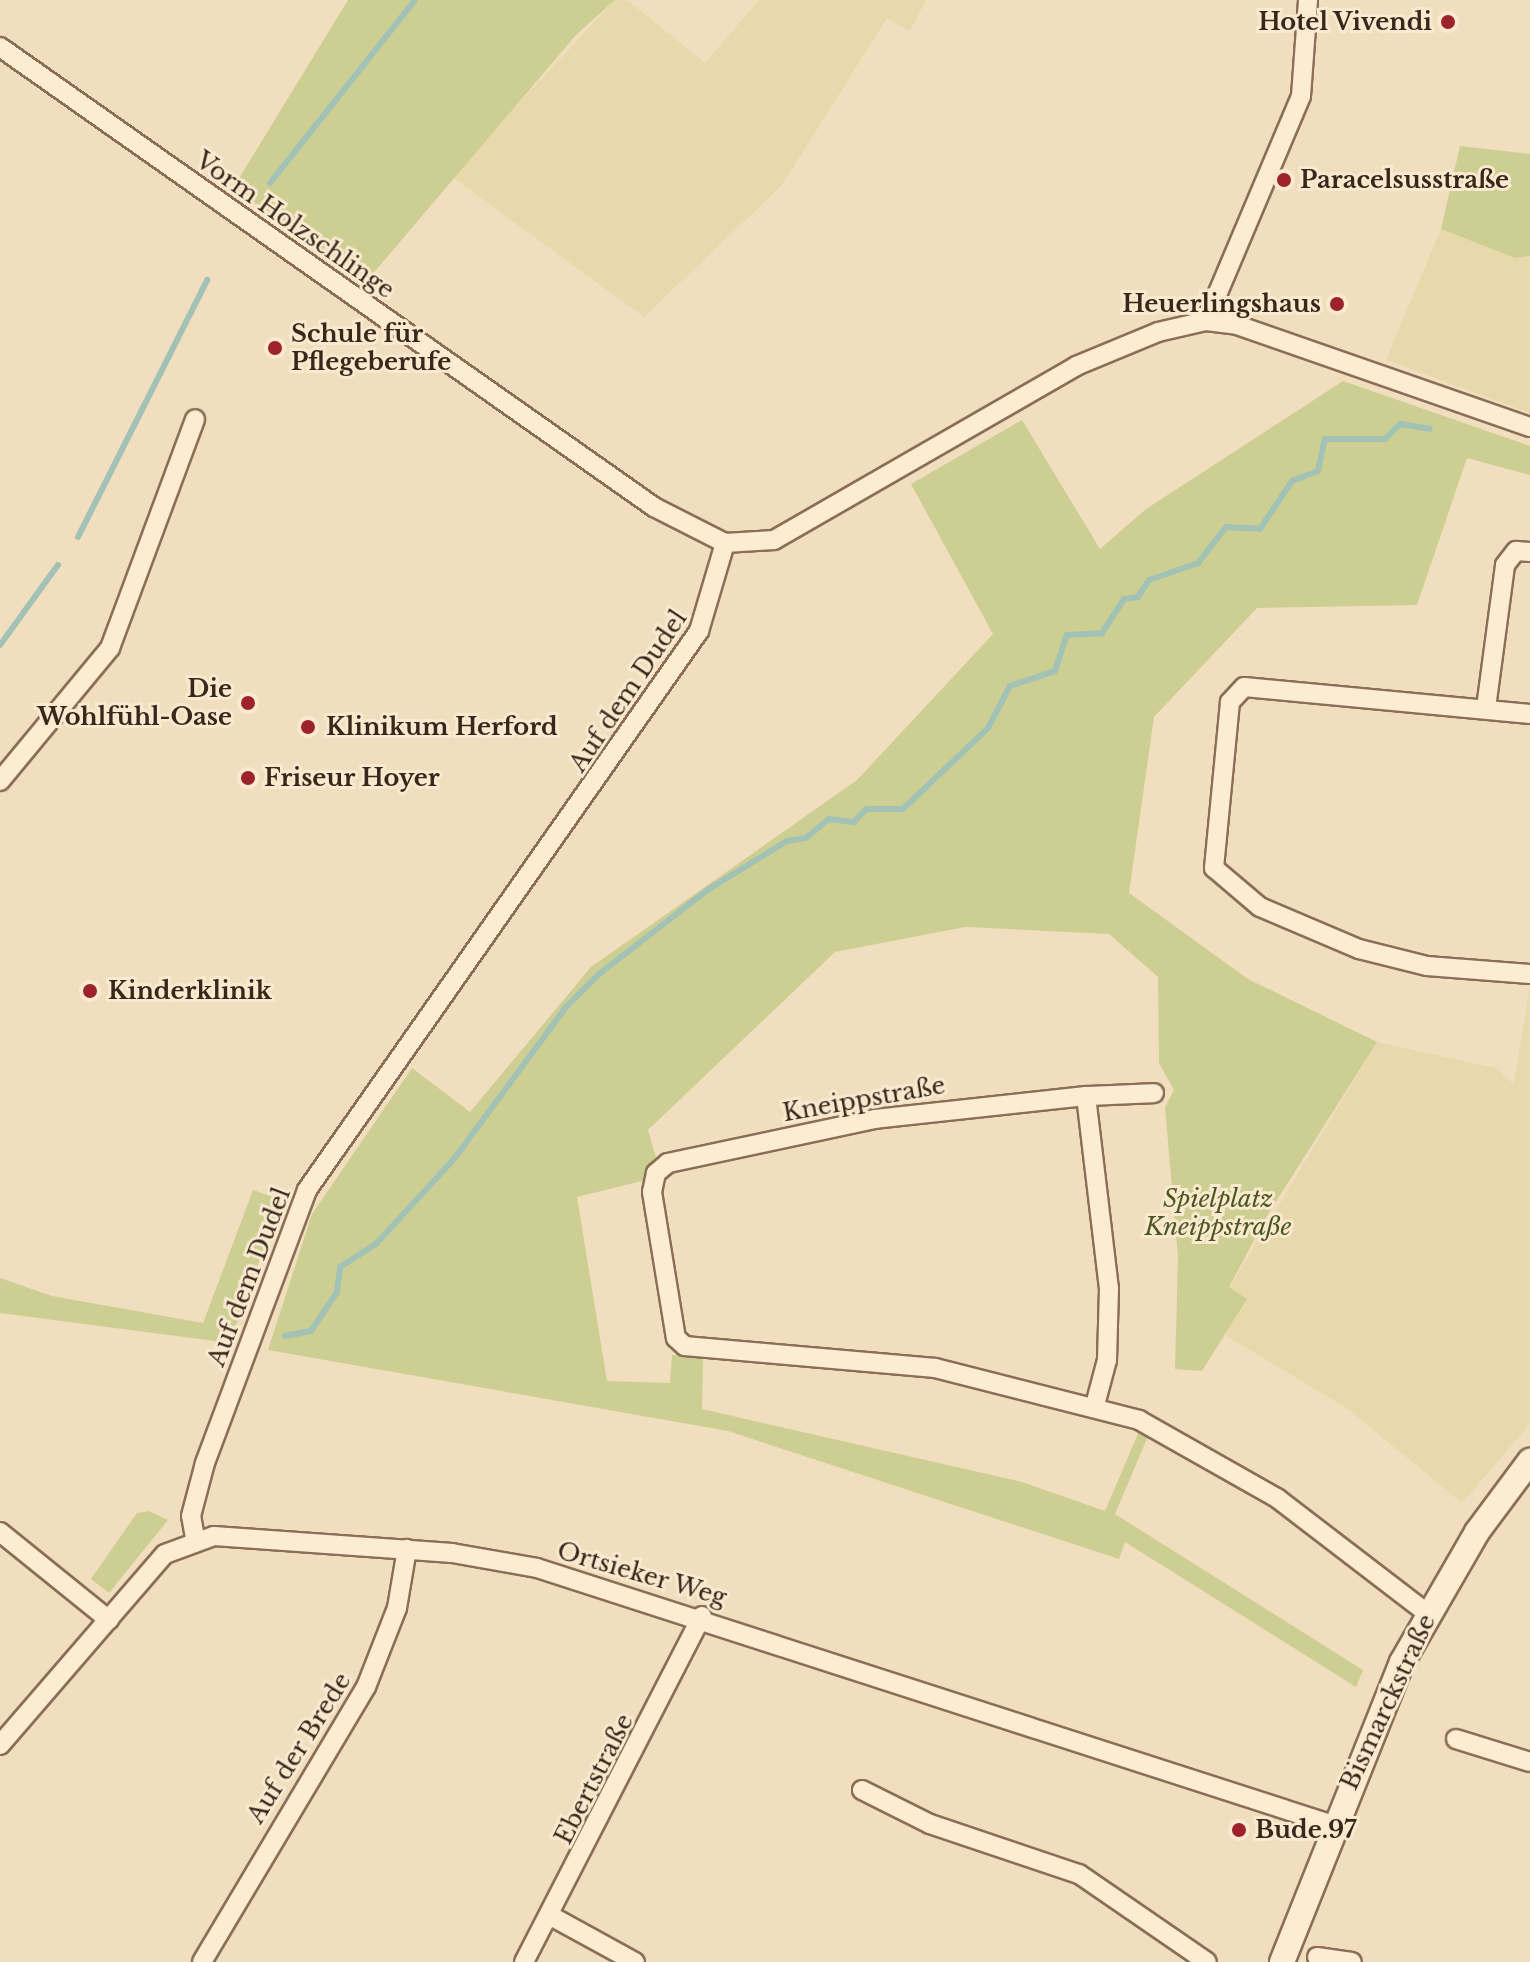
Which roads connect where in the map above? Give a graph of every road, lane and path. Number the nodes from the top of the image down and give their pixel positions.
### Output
1 (1308, 0) edge
2 (0, 47) edge
3 (1206, 321) junction
4 (195, 419) dead end
5 (1530, 427) edge
6 (725, 543) junction
7 (1530, 552) edge
8 (1486, 708) junction
9 (1530, 714) edge
10 (0, 781) edge
11 (1530, 974) edge
12 (1154, 1093) dead end
13 (1086, 1096) junction
14 (1095, 1405) junction
15 (1530, 1461) edge
16 (0, 1532) edge
17 (195, 1538) junction
18 (407, 1549) junction
19 (1428, 1614) junction
20 (702, 1616) junction
21 (109, 1620) junction
22 (1456, 1739) dead end
23 (0, 1745) edge
24 (1530, 1762) edge
25 (862, 1790) dead end
26 (1333, 1825) junction
27 (549, 1915) junction
28 (1317, 1957) dead end
29 (202, 1962) edge
30 (524, 1962) edge
31 (635, 1962) edge
32 (1207, 1962) edge
33 (1282, 1962) edge
34 (1352, 1962) edge

1 - 3 street
2 - 6 street, Vorm Holzschlinge
3 - 5 street
3 - 6 street
4 - 10 street
6 - 17 street, Auf dem Dudel
7 - 8 street
8 - 9 street
8 - 11 street
12 - 13 street, Kneippstraße
13 - 14 street
13 - 14 street, Kneippstraße
14 - 19 street
15 - 19 main road, Bismarckstraße
16 - 21 street
17 - 18 street, Ortsieker Weg
17 - 21 street
18 - 20 street, Ortsieker Weg
18 - 29 street, Auf der Brede
19 - 26 main road, Bismarckstraße
20 - 26 street, Ortsieker Weg
20 - 27 street, Ebertstraße
21 - 23 street
22 - 24 street
25 - 32 street
26 - 33 main road, Bismarckstraße
27 - 30 street, Ebertstraße
27 - 31 street
28 - 34 street

